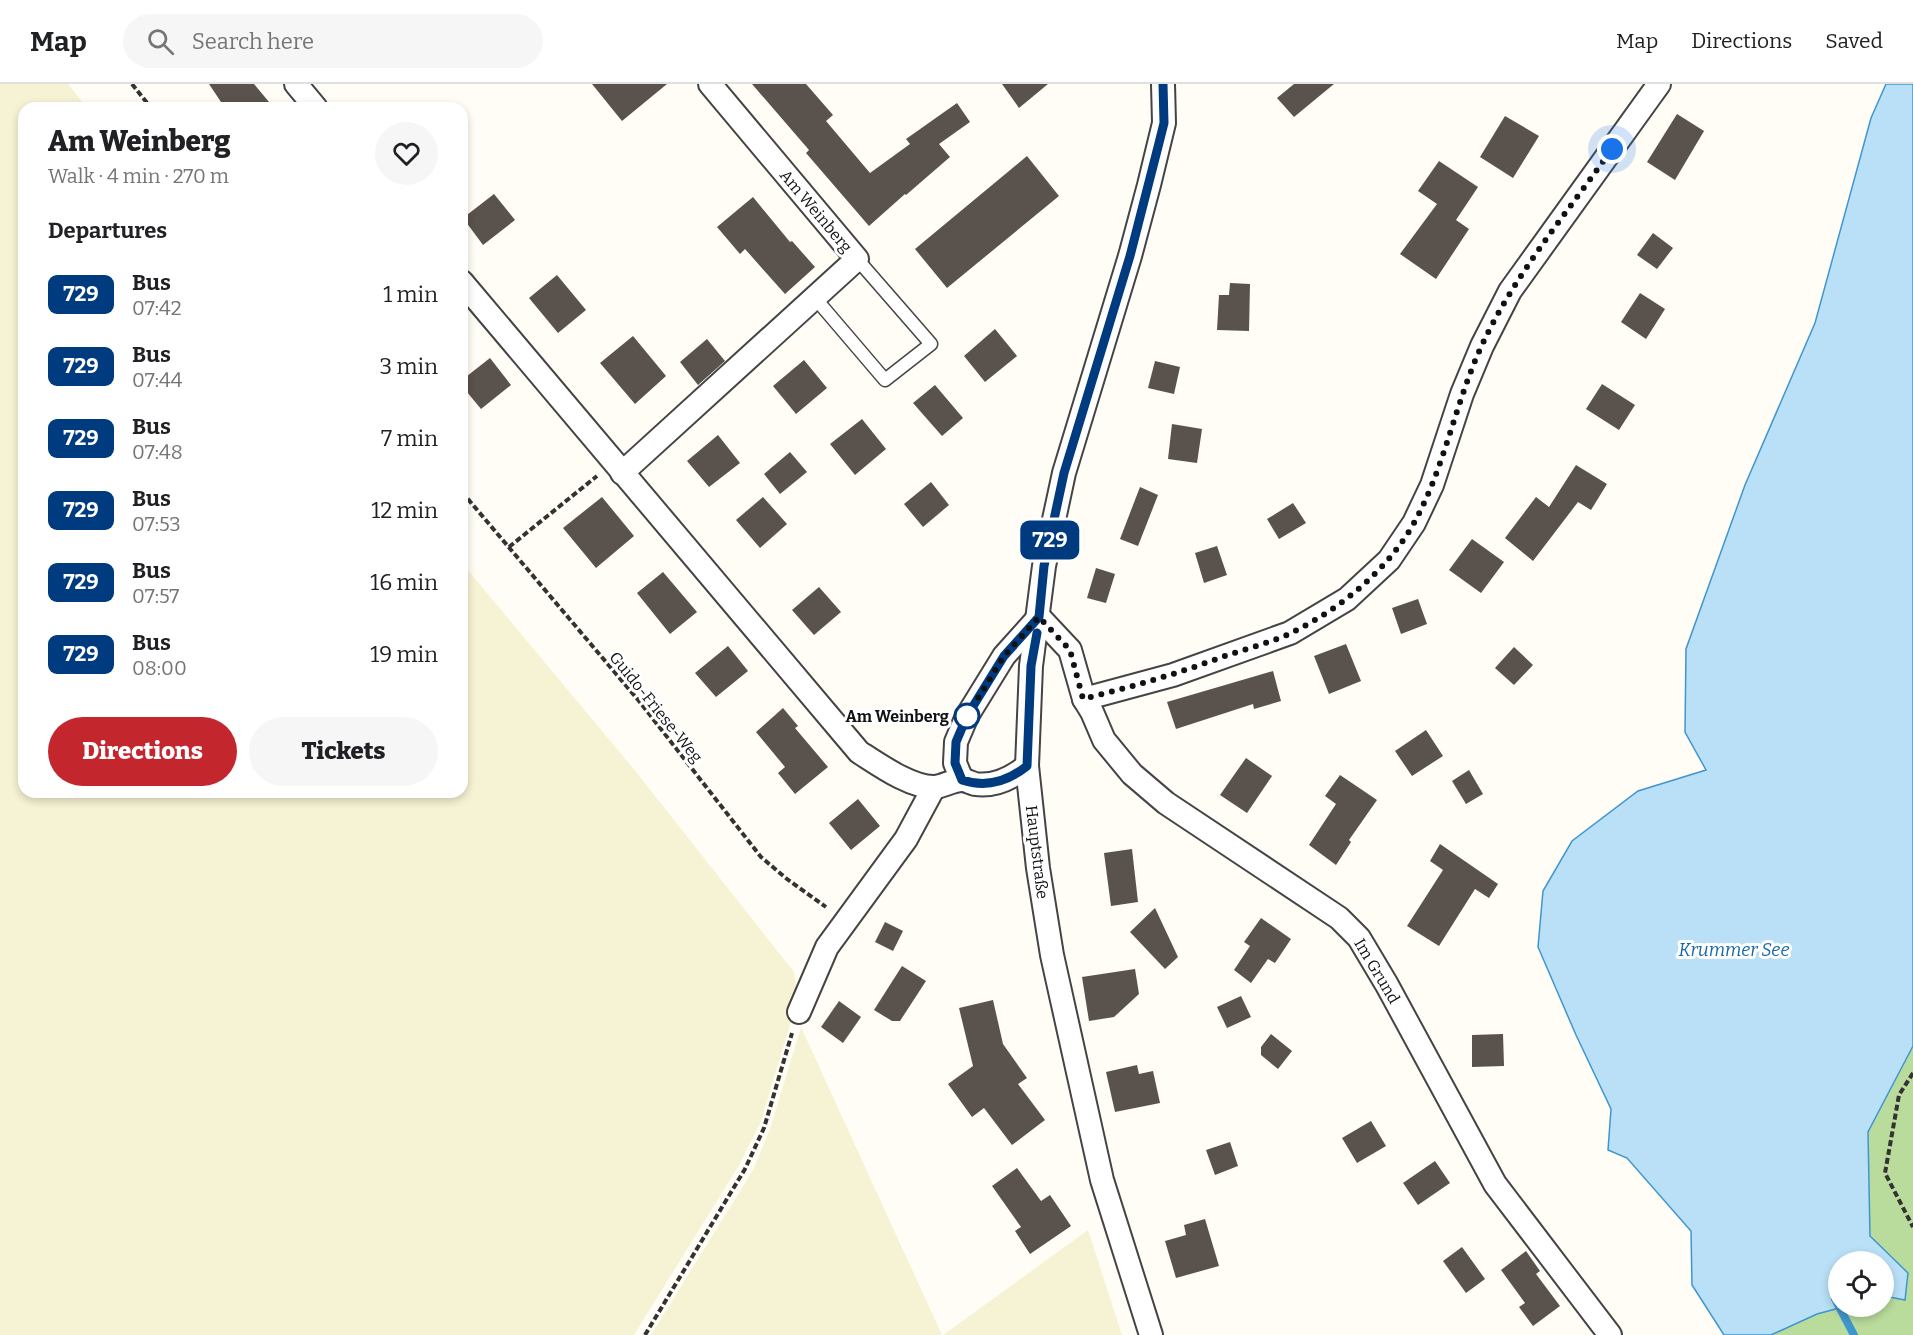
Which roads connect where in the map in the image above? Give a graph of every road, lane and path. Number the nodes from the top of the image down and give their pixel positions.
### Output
1 (132, 84) edge
2 (296, 84) edge
3 (710, 84) edge
4 (1163, 84) edge
5 (1659, 84) edge
6 (146, 102) edge
7 (311, 102) edge
8 (857, 260) junction
9 (468, 289) edge
10 (815, 298) junction
11 (618, 468) junction
12 (468, 499) edge
13 (509, 547) junction
14 (1039, 617) junction
15 (1083, 699) junction
16 (1027, 766) junction
17 (962, 780) junction
18 (934, 787) junction
19 (850, 916) junction
20 (798, 1012) joint
21 (1913, 1073) edge
22 (1913, 1227) edge
23 (645, 1335) edge
24 (1151, 1335) edge
25 (1610, 1335) edge

1 - 6 path
2 - 7 street
3 - 8 street, Am Weinberg
4 - 14 street, Hauptstraße
5 - 15 street
8 - 10 street, Am Weinberg
8 - 10 lane
9 - 11 street
10 - 11 street, Am Weinberg
11 - 13 path
11 - 18 street
12 - 13 path, Guido-Friese-Weg
13 - 19 path, Guido-Friese-Weg
14 - 15 street, Im Grund
14 - 16 street, Hauptstraße
14 - 17 street
15 - 25 street, Im Grund
16 - 17 street
16 - 24 street, Hauptstraße
17 - 18 street
18 - 19 street
19 - 20 street
20 - 23 path
21 - 22 path

